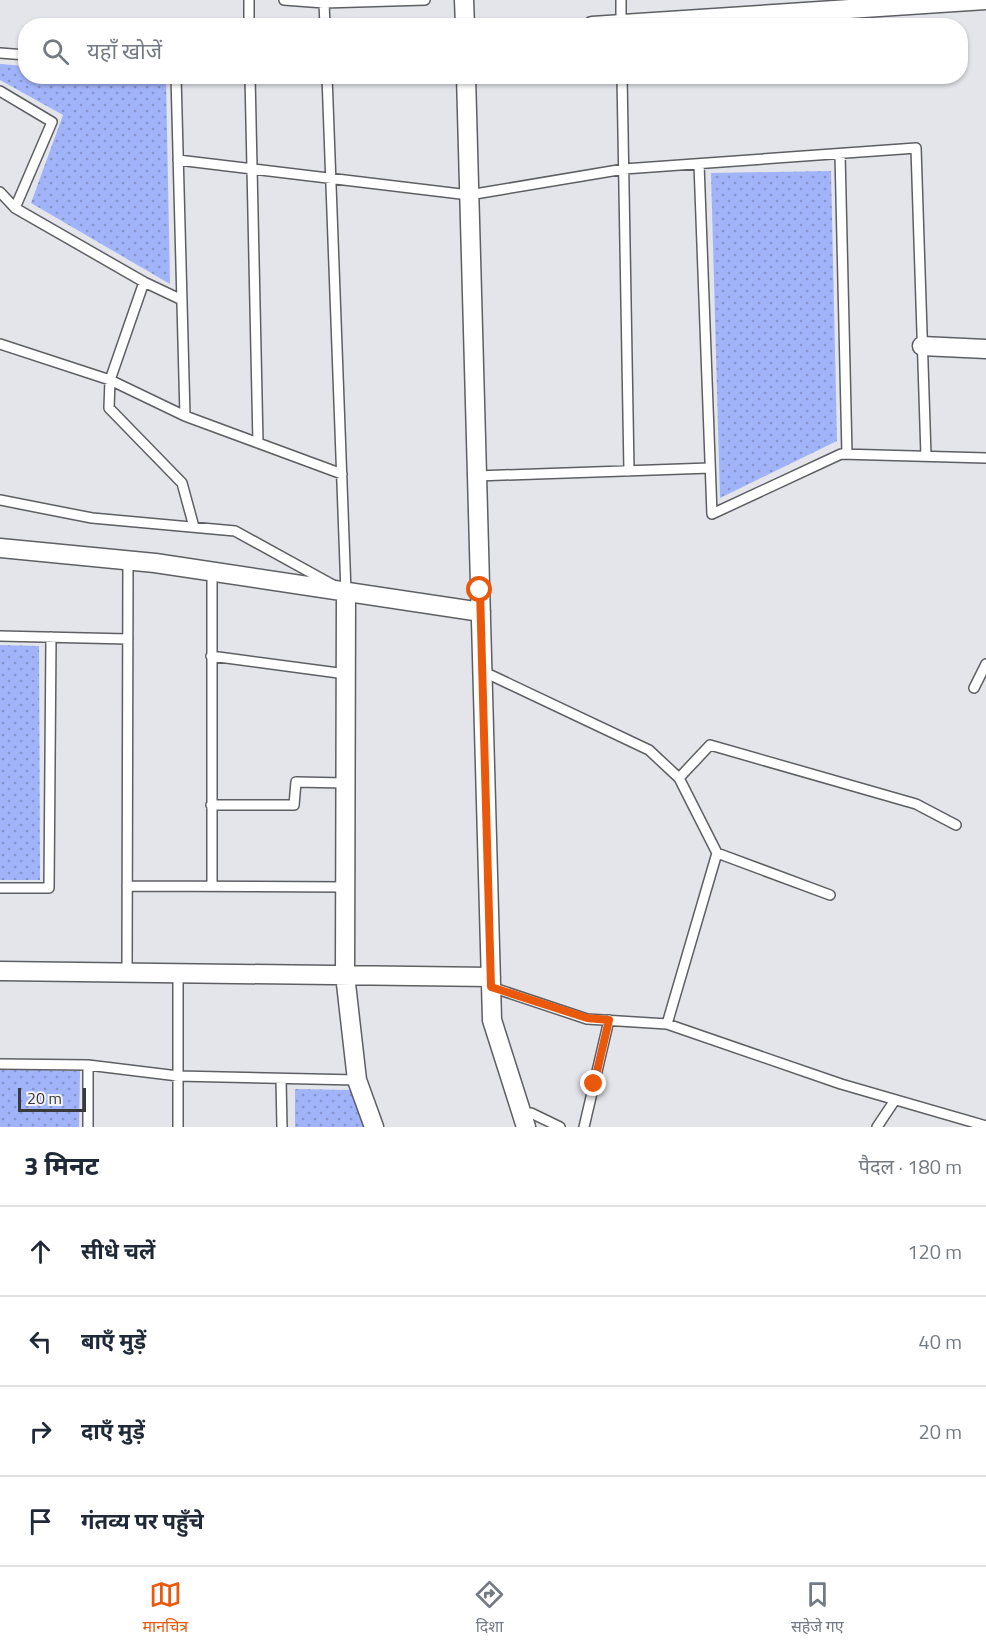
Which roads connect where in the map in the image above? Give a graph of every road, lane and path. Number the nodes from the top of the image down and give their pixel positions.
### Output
1 (249, 0) edge
2 (284, 0) edge
3 (426, 0) edge
4 (464, 0) edge
5 (621, 0) edge
6 (986, 0) edge
7 (902, 2) edge
8 (324, 3) junction
9 (249, 18) edge
10 (325, 18) edge
11 (465, 18) edge
12 (621, 18) edge
13 (698, 18) edge
14 (0, 53) edge
15 (18, 54) edge
16 (176, 84) edge
17 (250, 84) edge
18 (327, 84) edge
19 (466, 84) edge
20 (622, 84) edge
21 (0, 91) edge
22 (840, 154) junction
23 (178, 160) junction
24 (699, 164) junction
25 (252, 167) junction
26 (624, 169) junction
27 (331, 176) junction
28 (0, 192) edge
29 (469, 195) junction
30 (15, 208) junction
31 (144, 282) junction
32 (182, 300) junction
33 (0, 344) edge
34 (922, 346) junction
35 (986, 349) edge
36 (110, 380) junction
37 (185, 416) junction
38 (258, 443) junction
39 (847, 454) junction
40 (926, 456) junction
41 (986, 458) edge
42 (710, 468) junction
43 (629, 471) junction
44 (342, 474) junction
45 (477, 477) junction
46 (0, 500) edge
47 (194, 527) junction
48 (0, 548) edge
49 (128, 560) junction
50 (212, 571) junction
51 (346, 592) junction
52 (481, 612) junction
53 (0, 636) edge
54 (51, 637) junction
55 (128, 639) junction
56 (211, 656) junction
57 (986, 664) edge
58 (483, 671) junction
59 (345, 674) junction
60 (974, 688) dead end
61 (679, 778) junction
62 (345, 783) junction
63 (212, 805) junction
64 (956, 825) dead end
65 (717, 853) junction
66 (127, 886) junction
67 (212, 886) junction
68 (345, 887) junction
69 (0, 888) edge
70 (830, 895) dead end
71 (0, 971) edge
72 (127, 973) junction
73 (178, 973) junction
74 (345, 975) junction
75 (491, 982) junction
76 (609, 1020) junction
77 (667, 1024) junction
78 (0, 1064) edge
79 (88, 1065) junction
80 (178, 1076) junction
81 (281, 1078) junction
82 (357, 1080) junction
83 (895, 1100) junction
84 (525, 1121) edge
85 (968, 1124) edge
86 (986, 1126) edge
87 (88, 1127) edge
88 (178, 1127) edge
89 (282, 1127) edge
90 (374, 1127) edge
91 (560, 1127) edge
92 (584, 1127) edge
93 (877, 1127) edge

1 - 9 lane
2 - 8 lane
3 - 8 lane
4 - 11 street
5 - 12 lane
6 - 7 street
7 - 13 street
8 - 10 lane
14 - 15 lane
16 - 23 lane
17 - 25 lane
18 - 27 lane
19 - 29 street
20 - 26 lane
21 - 30 lane
22 - 24 lane
22 - 34 lane
22 - 39 lane
23 - 25 lane
23 - 32 lane
24 - 26 lane
24 - 42 lane
25 - 27 lane
25 - 38 lane
26 - 29 lane
26 - 43 lane
27 - 29 lane
27 - 44 lane
28 - 30 lane
29 - 45 street
30 - 31 lane
31 - 32 lane
31 - 36 lane
32 - 37 lane
33 - 36 lane
34 - 35 street
34 - 40 lane
36 - 37 lane
36 - 47 lane
37 - 38 lane
38 - 44 lane
39 - 40 lane
39 - 42 lane
40 - 41 lane
42 - 43 lane
43 - 45 lane
44 - 51 lane
45 - 52 street
46 - 47 lane
47 - 51 lane
48 - 49 street
49 - 50 street
49 - 55 lane
50 - 51 street
50 - 56 lane
51 - 52 street
51 - 59 street
52 - 58 street
53 - 54 lane
54 - 55 lane
54 - 69 lane
55 - 66 lane
56 - 59 lane
56 - 63 lane
57 - 60 lane
58 - 61 lane
58 - 75 street
59 - 62 street
61 - 64 lane
61 - 65 lane
62 - 63 lane
62 - 68 street
63 - 67 lane
65 - 70 lane
65 - 77 lane
66 - 67 lane
66 - 72 lane
67 - 68 lane
68 - 74 street
71 - 72 street
72 - 73 street
73 - 74 street
73 - 80 lane
74 - 75 street
74 - 82 street
75 - 76 lane
75 - 84 street
76 - 77 lane
76 - 92 lane
77 - 83 lane
78 - 79 lane
79 - 80 lane
79 - 87 lane
80 - 81 lane
80 - 88 lane
81 - 82 lane
81 - 89 lane
82 - 90 street
83 - 85 lane
83 - 93 lane
84 - 91 lane
85 - 86 lane

